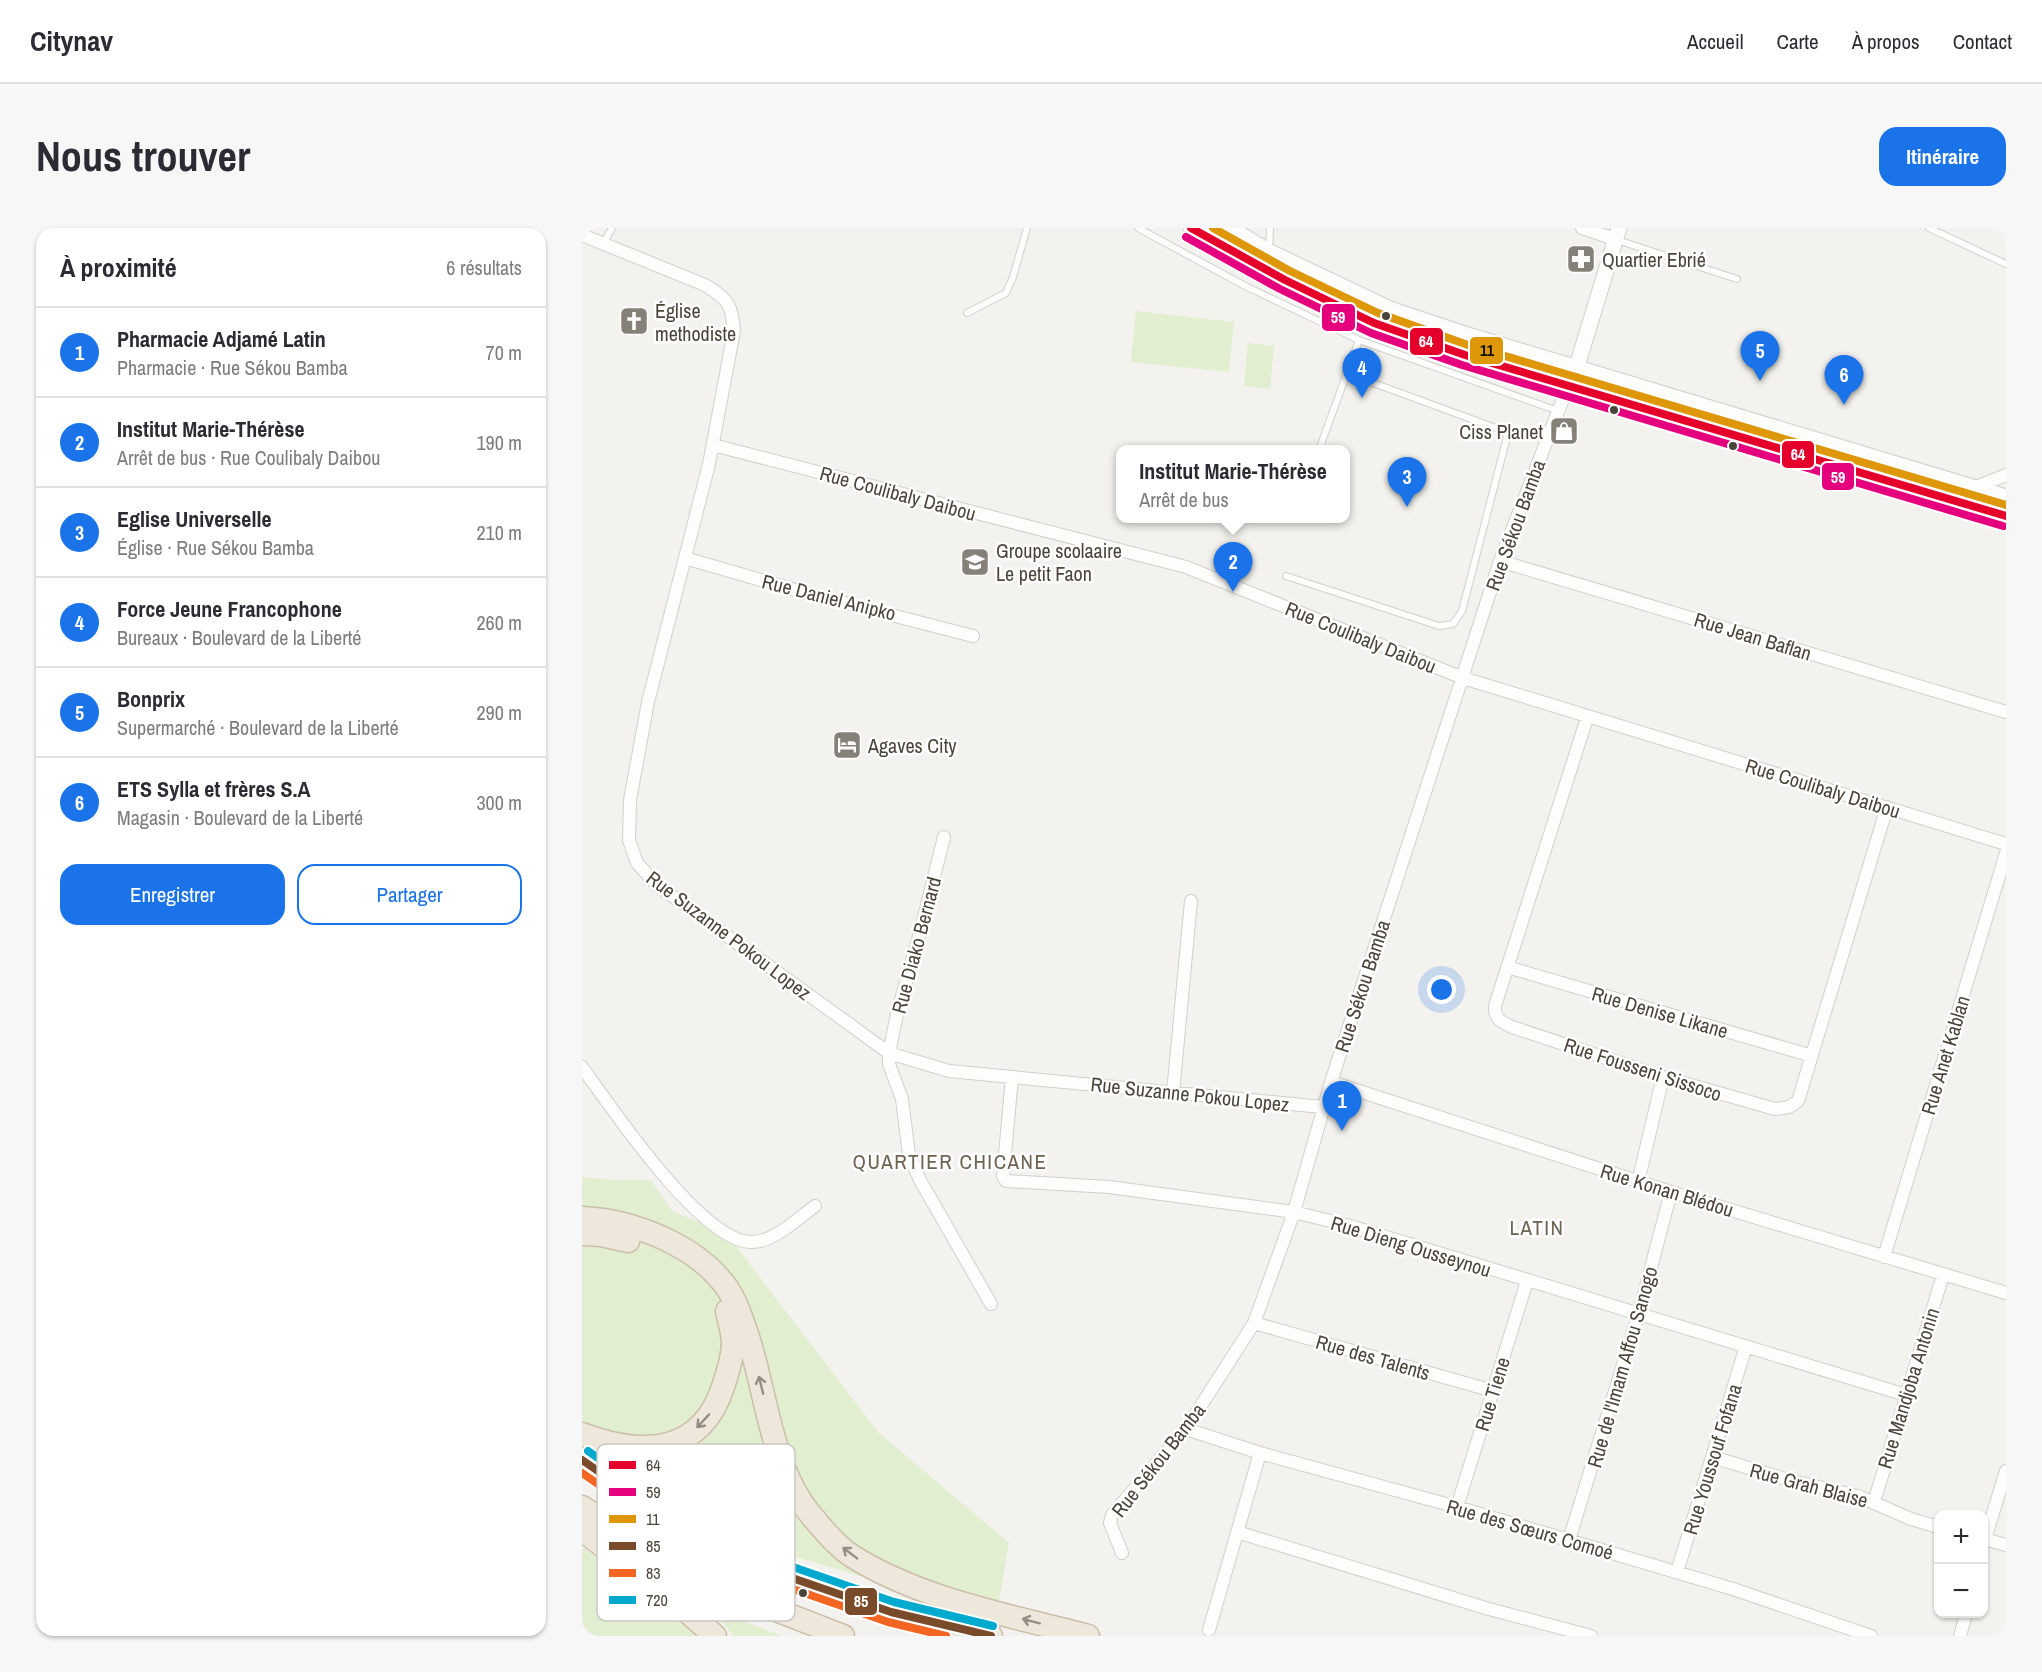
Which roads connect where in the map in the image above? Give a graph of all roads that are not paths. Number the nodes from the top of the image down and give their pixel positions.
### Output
1 (612, 228) edge
2 (1027, 228) edge
3 (1138, 228) edge
4 (1191, 228) edge
5 (1230, 228) edge
6 (1270, 228) edge
7 (1582, 228) edge
8 (1929, 228) edge
9 (1617, 234) edge
10 (582, 235) edge
11 (603, 244) junction
12 (1269, 251) junction
13 (2006, 264) edge
14 (1737, 279) dead end
15 (967, 313) dead end
16 (1359, 340) junction
17 (1578, 369) junction
18 (1346, 373) junction
19 (1568, 386) junction
20 (1558, 411) junction
21 (713, 445) junction
22 (1321, 445) edge
23 (2006, 475) edge
24 (1973, 488) junction
25 (2006, 498) edge
26 (2006, 516) edge
27 (685, 558) junction
28 (1500, 561) junction
29 (1286, 576) dead end
30 (973, 636) dead end
31 (1463, 678) junction
32 (2006, 712) edge
33 (1587, 717) junction
34 (1887, 807) junction
35 (944, 837) dead end
36 (2006, 844) edge
37 (2006, 853) edge
38 (1191, 901) dead end
39 (1507, 967) junction
40 (889, 1053) junction
41 (1812, 1056) junction
42 (582, 1067) edge
43 (1012, 1077) junction
44 (1663, 1077) junction
45 (1330, 1082) junction
46 (1173, 1093) junction
47 (1323, 1107) junction
48 (1638, 1182) junction
49 (1671, 1192) junction
50 (815, 1206) dead end
51 (1294, 1212) junction
52 (582, 1218) edge
53 (582, 1234) edge
54 (1884, 1257) junction
55 (1942, 1275) junction
56 (1527, 1281) junction
57 (2006, 1293) edge
58 (991, 1304) dead end
59 (1639, 1313) junction
60 (1254, 1323) junction
61 (1746, 1346) junction
62 (1493, 1391) junction
63 (1906, 1395) junction
64 (1186, 1429) junction
65 (582, 1434) edge
66 (615, 1444) edge
67 (670, 1444) edge
68 (777, 1444) edge
69 (1260, 1454) junction
70 (1712, 1457) junction
71 (582, 1460) edge
72 (597, 1471) edge
73 (2006, 1471) edge
74 (795, 1489) edge
75 (1874, 1502) junction
76 (582, 1507) edge
77 (1457, 1507) junction
78 (597, 1517) edge
79 (1934, 1526) edge
80 (1988, 1527) edge
81 (582, 1530) edge
82 (1237, 1532) junction
83 (1569, 1540) junction
84 (1988, 1541) edge
85 (597, 1542) edge
86 (2006, 1545) edge
87 (1122, 1553) dead end
88 (1677, 1572) junction
89 (795, 1579) edge
90 (795, 1617) edge
91 (1965, 1618) edge
92 (698, 1621) edge
93 (1209, 1630) dead end
94 (715, 1636) edge
95 (843, 1636) edge
96 (991, 1636) edge
97 (1088, 1636) edge
98 (1591, 1636) edge
99 (1871, 1636) edge
100 (1960, 1636) edge

1 - 11 lane
2 - 15 lane
3 - 16 lane
4 - 19 street
5 - 12 street
6 - 12 lane
7 - 9 street
8 - 13 lane
9 - 14 lane
9 - 17 street
10 - 11 street, Rue Suzanne Pokou Lopez
11 - 21 street, Rue Suzanne Pokou Lopez
12 - 17 street
16 - 18 lane
16 - 20 lane
17 - 19 street
17 - 24 street
18 - 22 lane
18 - 29 lane
19 - 20 street, Rue Sékou Bamba
19 - 26 street
20 - 28 street, Rue Sékou Bamba
21 - 27 street, Rue Suzanne Pokou Lopez
21 - 31 street, Rue Coulibaly Daibou
23 - 24 street
24 - 25 street
27 - 30 street, Rue Daniel Anipko
27 - 40 street, Rue Suzanne Pokou Lopez
28 - 31 street, Rue Sékou Bamba
28 - 32 street, Rue Jean Baflan
31 - 33 street, Rue Coulibaly Daibou
31 - 45 street, Rue Sékou Bamba
33 - 34 street, Rue Coulibaly Daibou
33 - 39 street, Rue Fousseni Sissoco
34 - 36 street, Rue Coulibaly Daibou
34 - 41 street, Rue Fousseni Sissoco
35 - 40 street, Rue Diako Bernard
37 - 54 street, Rue Anet Kablan
38 - 46 street
39 - 41 street, Rue Denise Likane
39 - 44 street, Rue Fousseni Sissoco
40 - 43 street, Rue Suzanne Pokou Lopez
40 - 58 street
41 - 44 street, Rue Fousseni Sissoco
42 - 50 street
43 - 46 street, Rue Suzanne Pokou Lopez
43 - 51 street, Rue Dieng Ousseynou
44 - 48 street
45 - 47 street, Rue Sékou Bamba
45 - 48 street, Rue Konan Blédou
46 - 47 street, Rue Suzanne Pokou Lopez
47 - 51 street, Rue Sékou Bamba
48 - 49 street, Rue Konan Blédou
49 - 54 street, Rue Konan Blédou
49 - 59 street, Rue de l'Imam Affou Sanogo
51 - 56 street, Rue Dieng Ousseynou
51 - 60 street, Rue Sékou Bamba
68 -> 52 highway
53 -> 67 highway
54 - 55 street, Rue Konan Blédou
55 - 57 street, Rue Konan Blédou
55 - 63 street, Rue Mandjoba Antonin
56 - 59 street, Rue Dieng Ousseynou
56 - 62 street, Rue Tiene
59 - 61 street, Rue Dieng Ousseynou
59 - 83 street, Rue de l'Imam Affou Sanogo
60 - 62 street, Rue des Talents
60 - 64 street, Rue Sékou Bamba
61 - 63 street, Rue Dieng Ousseynou
61 - 70 street, Rue Youssouf Fofana
62 - 77 street, Rue Tiene
63 - 75 street, Rue Mandjoba Antonin
64 - 69 street, Rue des Sœurs Comoé
64 - 87 street, Rue Sékou Bamba
66 -> 65 highway
69 - 77 street, Rue des Sœurs Comoé
69 - 82 street
70 - 75 street, Rue Grah Blaise
70 - 88 street, Rue Youssouf Fofana
71 - 72 highway
73 - 80 street
97 -> 74 highway
75 - 79 street, Rue Grah Blaise
76 - 78 highway
77 - 83 street, Rue des Sœurs Comoé
81 - 85 highway
82 - 93 street
82 - 98 street
83 - 88 street, Rue des Sœurs Comoé
84 - 86 street
88 - 99 street, Rue des Sœurs Comoé
89 - 96 highway
90 - 95 highway
91 - 100 street
92 - 94 highway

